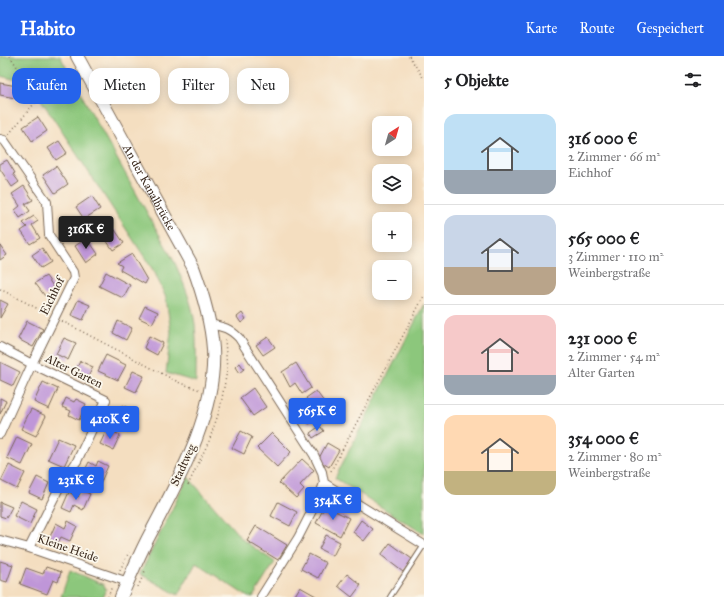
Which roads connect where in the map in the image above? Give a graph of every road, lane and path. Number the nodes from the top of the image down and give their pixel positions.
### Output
1 (10, 56) edge
2 (77, 56) edge
3 (409, 56) edge
4 (424, 79) edge
5 (2, 139) edge
6 (0, 289) edge
7 (424, 296) edge
8 (55, 317) junction
9 (210, 324) junction
10 (0, 347) edge
11 (32, 364) junction
12 (209, 392) junction
13 (0, 434) edge
14 (324, 483) junction
15 (0, 540) edge
16 (424, 545) edge
17 (29, 548) junction
18 (131, 548) dead end
19 (116, 578) junction
20 (128, 582) junction
21 (112, 587) dead end
22 (108, 597) edge
23 (121, 597) edge
24 (261, 597) edge
25 (390, 597) edge

1 - 5 path
2 - 9 street, An der Kanalbrücke
3 - 4 path
5 - 8 street, Eichhof
6 - 8 path
7 - 14 path
8 - 11 street, Eichhof
8 - 12 path
9 - 12 street, Stadtweg
9 - 14 street
10 - 11 street
11 - 13 street
11 - 17 street, Alter Garten
12 - 20 street, Stadtweg
14 - 16 street
14 - 24 street
15 - 17 street, Kleine Heide
16 - 25 lane
17 - 19 street, Kleine Heide
18 - 19 path
19 - 20 street, Kleine Heide
20 - 23 street, Stadtweg
21 - 22 path

